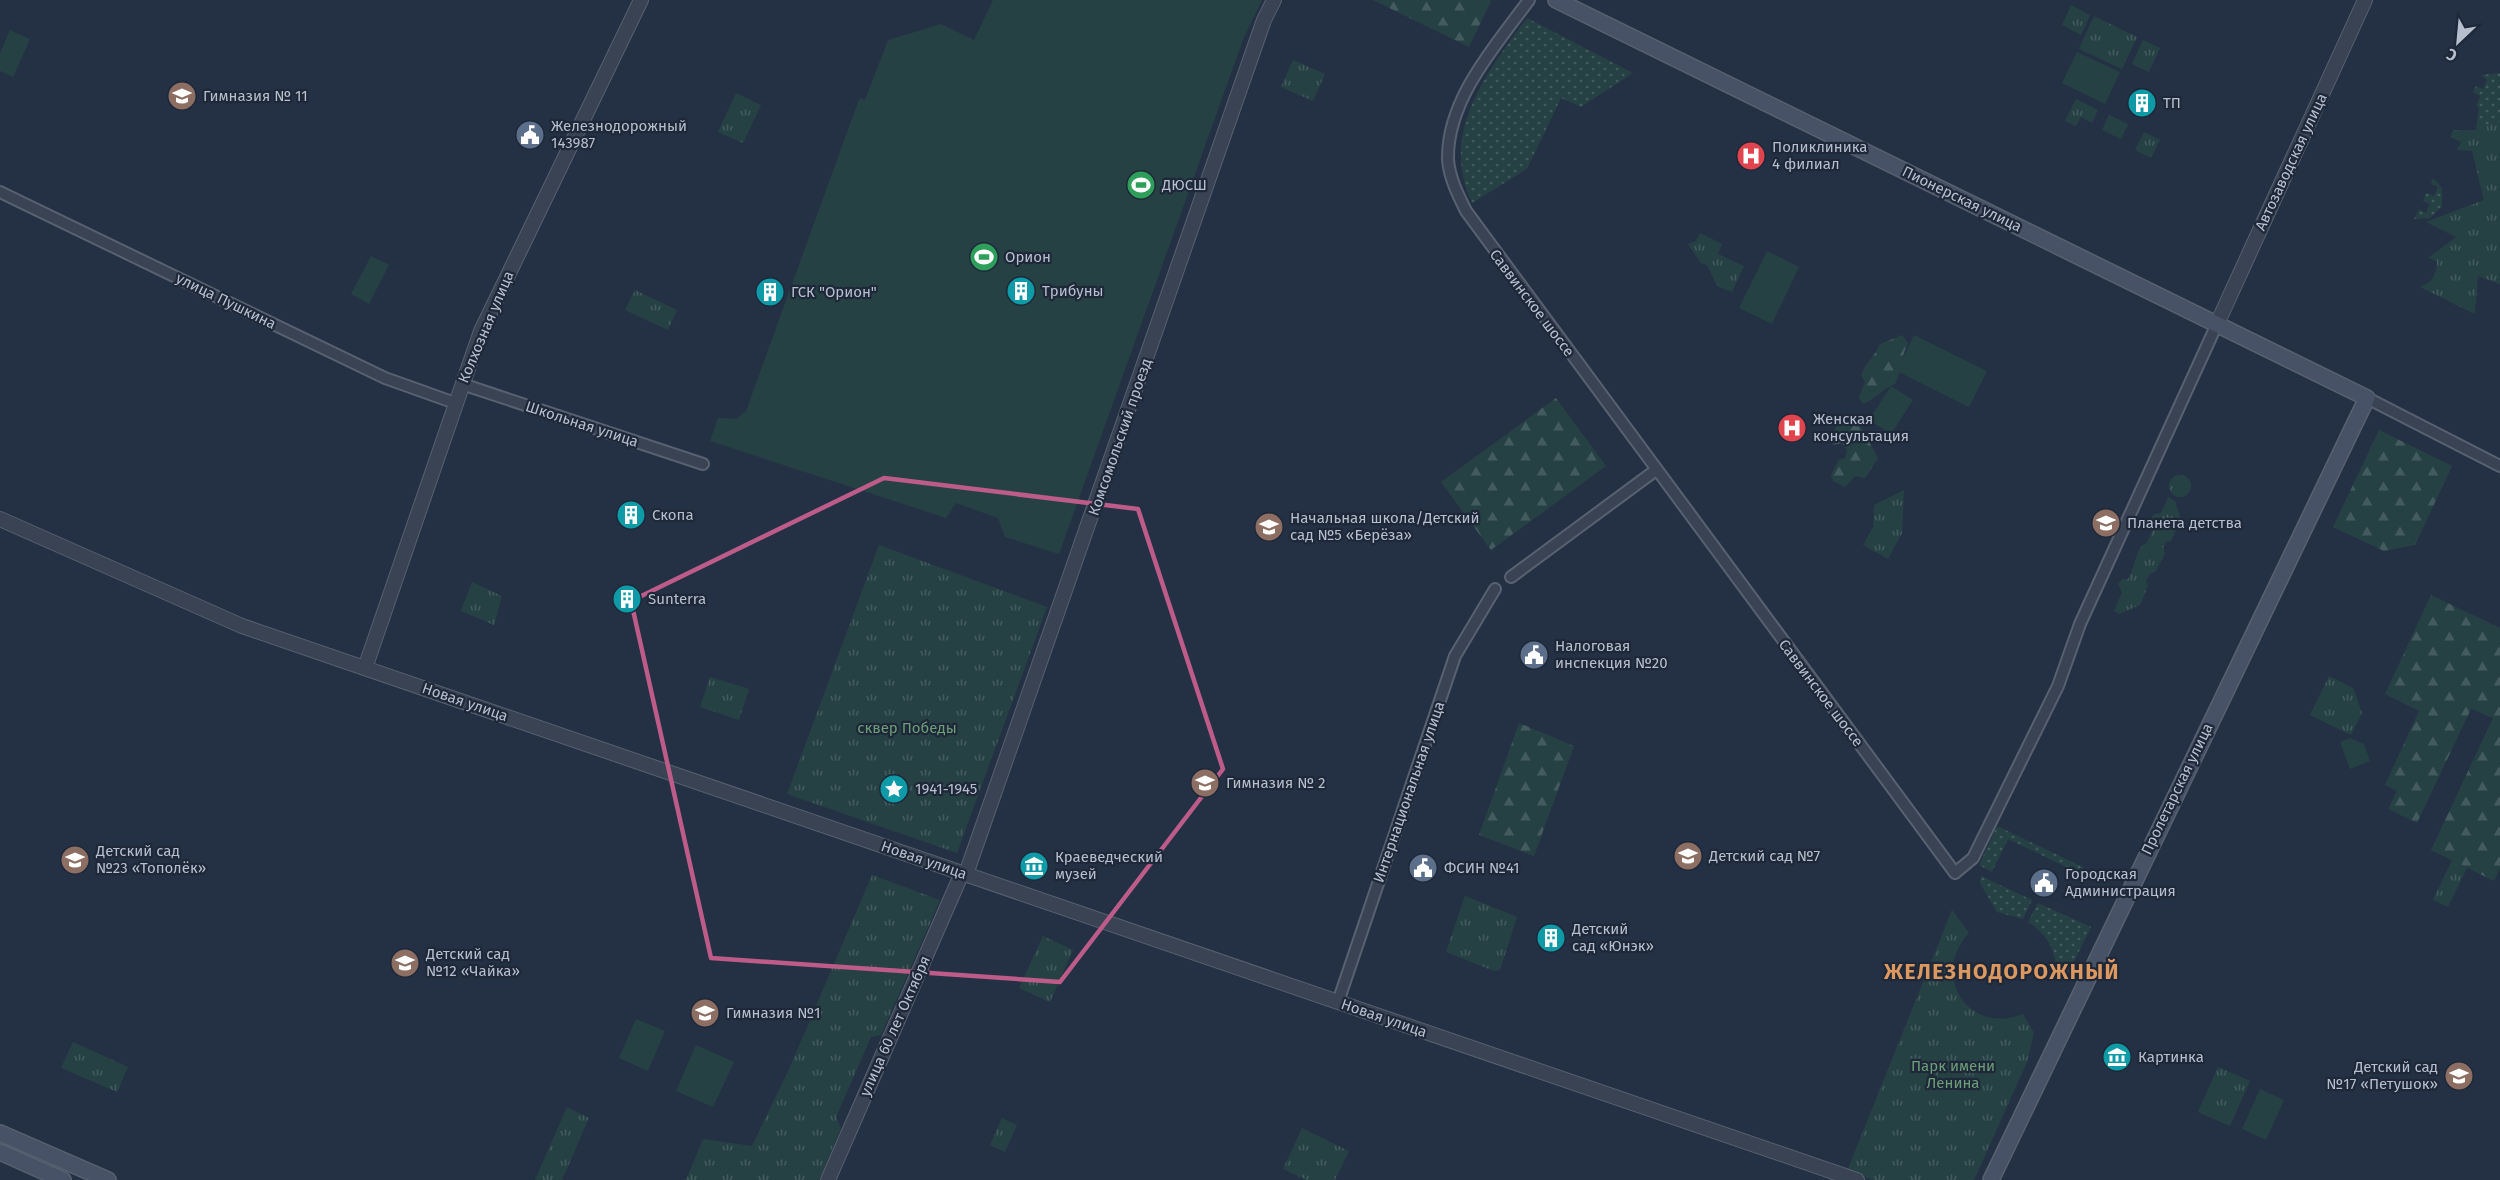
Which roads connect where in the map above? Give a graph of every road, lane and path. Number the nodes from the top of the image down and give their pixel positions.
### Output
1 (641, 0) edge
2 (1274, 0) edge
3 (1529, 0) edge
4 (1556, 0) edge
5 (2365, 0) edge
6 (0, 192) edge
7 (2217, 324) junction
8 (462, 384) junction
9 (2367, 398) junction
10 (455, 403) junction
11 (703, 464) dead end
12 (2500, 466) edge
13 (1656, 470) junction
14 (0, 519) edge
15 (1511, 577) dead end
16 (1495, 589) dead end
17 (365, 668) junction
18 (964, 873) junction
19 (1338, 1002) junction
20 (0, 1133) edge
21 (0, 1152) edge
22 (63, 1180) edge
23 (108, 1180) edge
24 (828, 1180) edge
25 (1857, 1180) edge
26 (1991, 1180) edge

1 - 8 street, Колхозная улица
2 - 18 street, Комсомольский проезд
3 - 13 street, Саввинское шоссе
4 - 7 main road, Пионерская улица
5 - 7 street, Автозаводская улица
6 - 10 street, улица Пушкина
7 - 9 main road, Пионерская улица
7 - 13 street, Саввинское шоссе
8 - 10 street, Колхозная улица
8 - 11 street, Школьная улица
9 - 12 street
9 - 26 main road, Пролетарская улица
10 - 17 street, Колхозная улица
13 - 15 street
14 - 17 street, Новая улица
16 - 19 street, Интернациональная улица
17 - 18 street, Новая улица
18 - 19 street, Новая улица
18 - 24 street, улица 60 лет Октября
19 - 25 street, Новая улица
20 - 23 main road
21 - 22 main road

